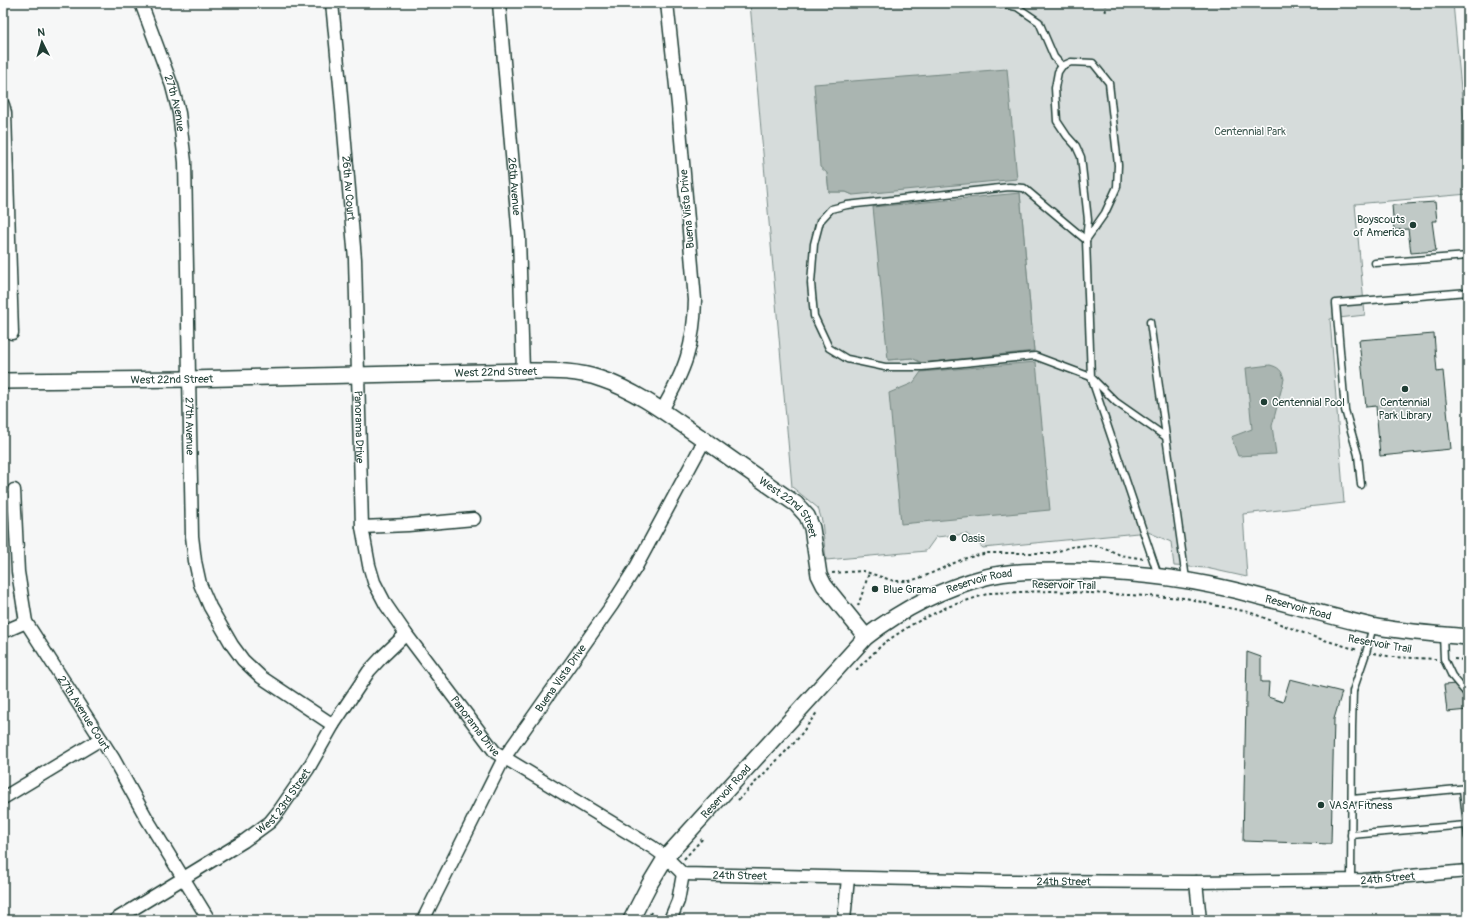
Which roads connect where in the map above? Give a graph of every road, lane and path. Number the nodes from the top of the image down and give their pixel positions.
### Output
1 (141, 3) edge
2 (332, 3) edge
3 (499, 3) edge
4 (667, 3) edge
5 (996, 3) edge
6 (1105, 3) edge
7 (1106, 14) dead end
8 (1062, 66) junction
9 (3, 105) edge
10 (6, 219) edge
11 (1086, 240) junction
12 (1468, 256) edge
13 (1375, 263) dead end
14 (1468, 292) edge
15 (7, 299) edge
16 (1150, 322) dead end
17 (12, 333) dead end
18 (523, 371) junction
19 (358, 375) junction
20 (1091, 377) junction
21 (188, 379) junction
22 (3, 381) edge
23 (662, 410) junction
24 (1166, 437) junction
25 (704, 440) junction
26 (1361, 485) dead end
27 (14, 490) dead end
28 (474, 519) dead end
29 (362, 527) junction
30 (1153, 560) junction
31 (869, 573) junction
32 (819, 575) junction
33 (1159, 577) junction
34 (1186, 581) junction
35 (847, 615) junction
36 (26, 622) junction
37 (1373, 626) junction
38 (3, 632) edge
39 (406, 634) junction
40 (1442, 635) junction
41 (866, 637) junction
42 (1468, 637) edge
43 (1366, 652) junction
44 (1444, 659) junction
45 (1468, 660) edge
46 (852, 674) dead end
47 (1468, 695) edge
48 (820, 708) dead end
49 (333, 725) junction
50 (101, 739) junction
51 (504, 758) junction
52 (1466, 789) edge
53 (3, 798) edge
54 (1352, 799) junction
55 (736, 802) dead end
56 (1466, 825) junction
57 (705, 835) dead end
58 (1352, 836) junction
59 (1468, 838) edge
60 (666, 857) junction
61 (680, 871) junction
62 (1468, 871) edge
63 (848, 878) junction
64 (184, 879) junction
65 (1351, 880) junction
66 (1196, 882) junction
67 (654, 907) dead end
68 (115, 920) edge
69 (209, 920) edge
70 (423, 920) edge
71 (631, 920) edge
72 (648, 920) edge
73 (670, 920) edge
74 (844, 920) edge
75 (1200, 920) edge

1 - 21 street, 27th Avenue
2 - 19 street, 26th Av Court
3 - 18 street, 26th Avenue
4 - 23 street, Buena Vista Drive
5 - 8 lane
6 - 7 path
8 - 11 lane
8 - 11 lane
9 - 10 street
10 - 15 street
11 - 20 lane
11 - 20 lane
12 - 13 lane
14 - 26 lane
15 - 17 street
16 - 24 lane
18 - 19 street, West 22nd Street
18 - 23 street, West 22nd Street
19 - 21 street, West 22nd Street
19 - 29 street, Panorama Drive
20 - 24 lane
20 - 30 lane
21 - 22 street, West 22nd Street
21 - 49 street, 27th Avenue
23 - 25 street, West 22nd Street
24 - 34 lane
25 - 32 street, West 22nd Street
25 - 51 street, Buena Vista Drive
27 - 36 street, 27th Avenue Court
28 - 29 street
29 - 39 street, Panorama Drive
30 - 31 path
30 - 33 lane
31 - 32 path
31 - 35 path
32 - 35 street, West 22nd Street
33 - 34 street, Reservoir Road
33 - 41 street, Reservoir Road
34 - 37 street, Reservoir Road
35 - 41 street, West 22nd Street
36 - 38 street
36 - 50 street, 27th Avenue Court
37 - 40 street, Reservoir Road
37 - 43 lane
39 - 49 street, West 23rd Street
39 - 51 street, Panorama Drive
40 - 42 street, Reservoir Road
40 - 44 lane
41 - 60 street, Reservoir Road
43 - 44 path, Reservoir Trail
43 - 46 path, Reservoir Trail
43 - 54 lane
44 - 45 path, Reservoir Trail
44 - 47 lane
48 - 55 path
49 - 64 street, West 23rd Street
50 - 53 street
50 - 64 street, 27th Avenue Court
51 - 60 street, Panorama Drive
51 - 70 street, Buena Vista Drive
52 - 54 lane
52 - 56 lane
54 - 58 lane
56 - 58 lane
56 - 59 lane
57 - 61 path
58 - 65 lane
60 - 61 street
60 - 71 street, Reservoir Road
61 - 63 street, 24th Street
61 - 73 street
62 - 65 street, 24th Street
63 - 66 street, 24th Street
63 - 74 street
64 - 68 street, West 23rd Street
64 - 69 street, 27th Avenue Court
65 - 66 street, 24th Street
66 - 75 street
67 - 72 path

